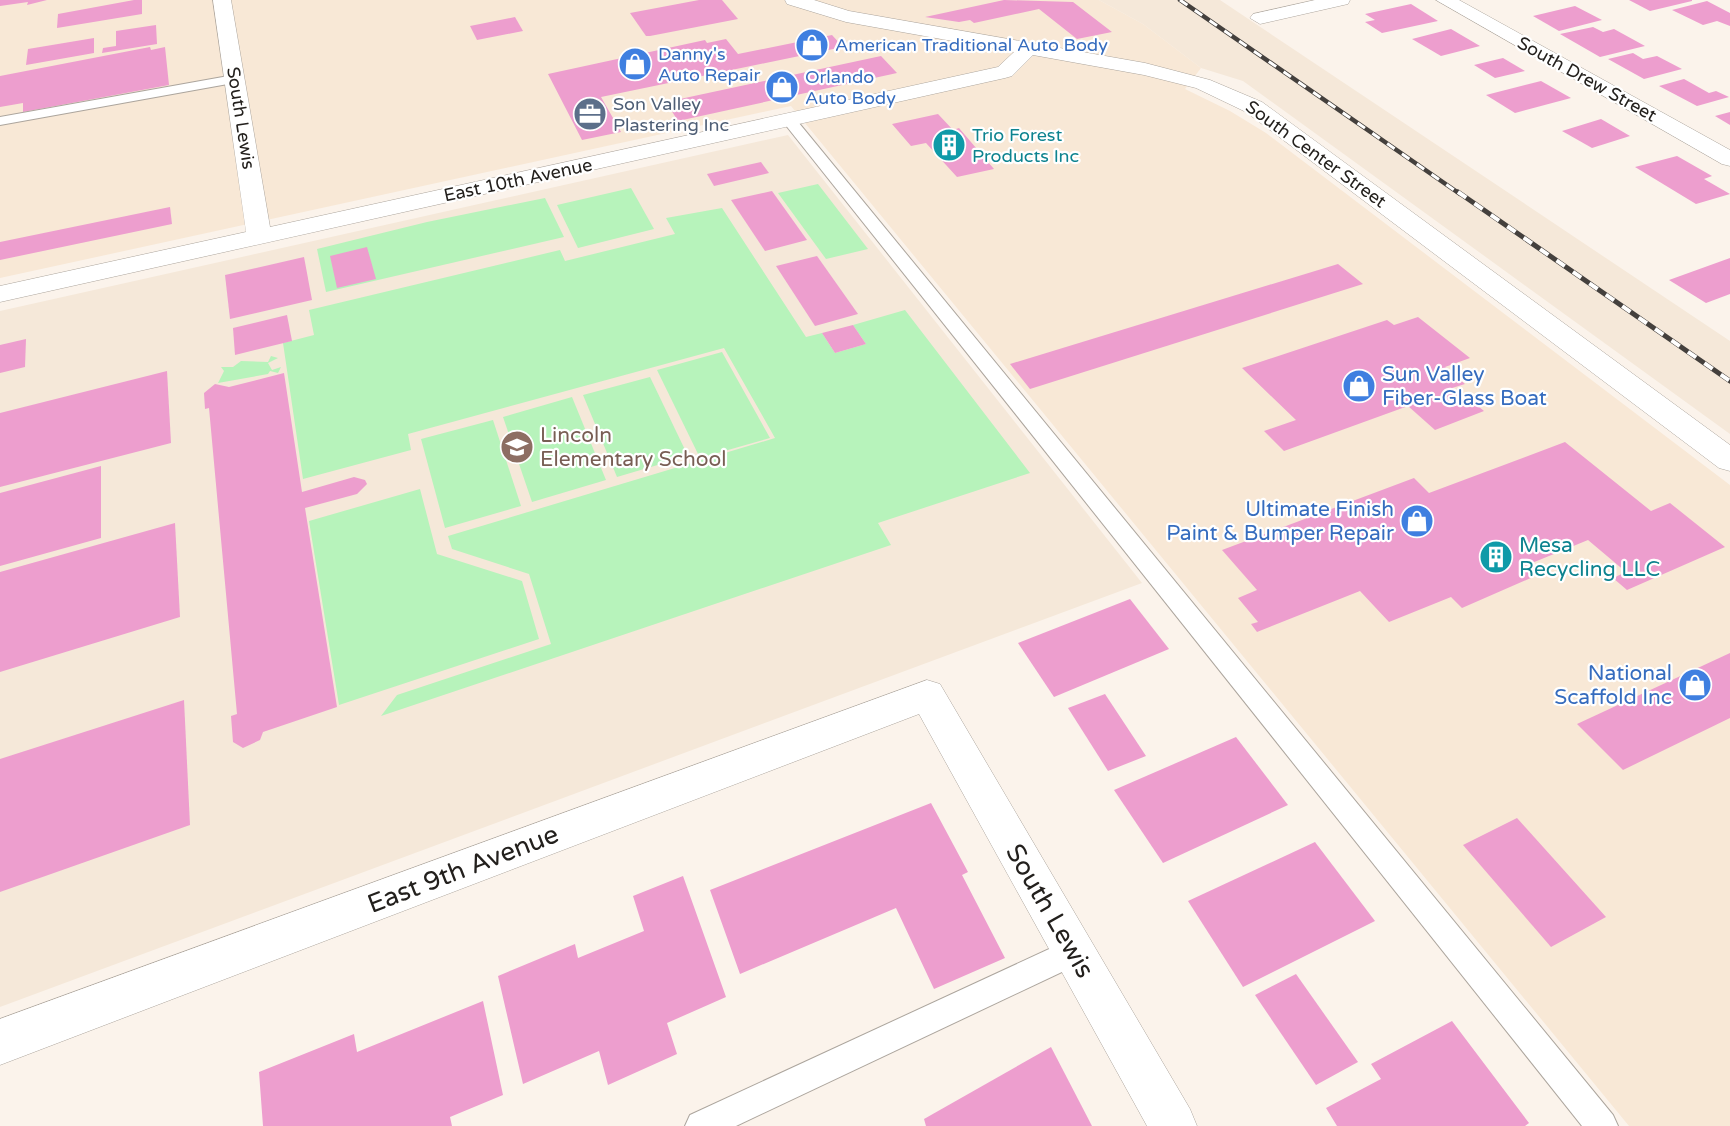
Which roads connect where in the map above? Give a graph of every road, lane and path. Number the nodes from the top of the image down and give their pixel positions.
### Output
1 (222, 0) edge
2 (794, 0) edge
3 (1341, 0) edge
4 (1445, 0) edge
5 (1260, 18) dead end
6 (1028, 49) junction
7 (234, 80) junction
8 (789, 120) junction
9 (0, 122) edge
10 (1730, 159) edge
11 (259, 237) junction
12 (0, 294) edge
13 (1730, 460) edge
14 (927, 695) joint
15 (1073, 952) junction
16 (0, 1042) edge
17 (701, 1126) edge
18 (1173, 1126) edge
19 (1602, 1126) edge

1 - 7 street, South Lewis
2 - 6 street, South Center Street
3 - 5 street
4 - 10 street, South Drew Street
6 - 8 street, East 10th Avenue
6 - 13 street, South Center Street
7 - 9 lane
7 - 11 street, South Lewis
8 - 11 street, East 10th Avenue
8 - 19 lane
11 - 12 street, East 10th Avenue
14 - 15 street, South Lewis
14 - 16 street, East 9th Avenue
15 - 17 lane
15 - 18 street, South Lewis

